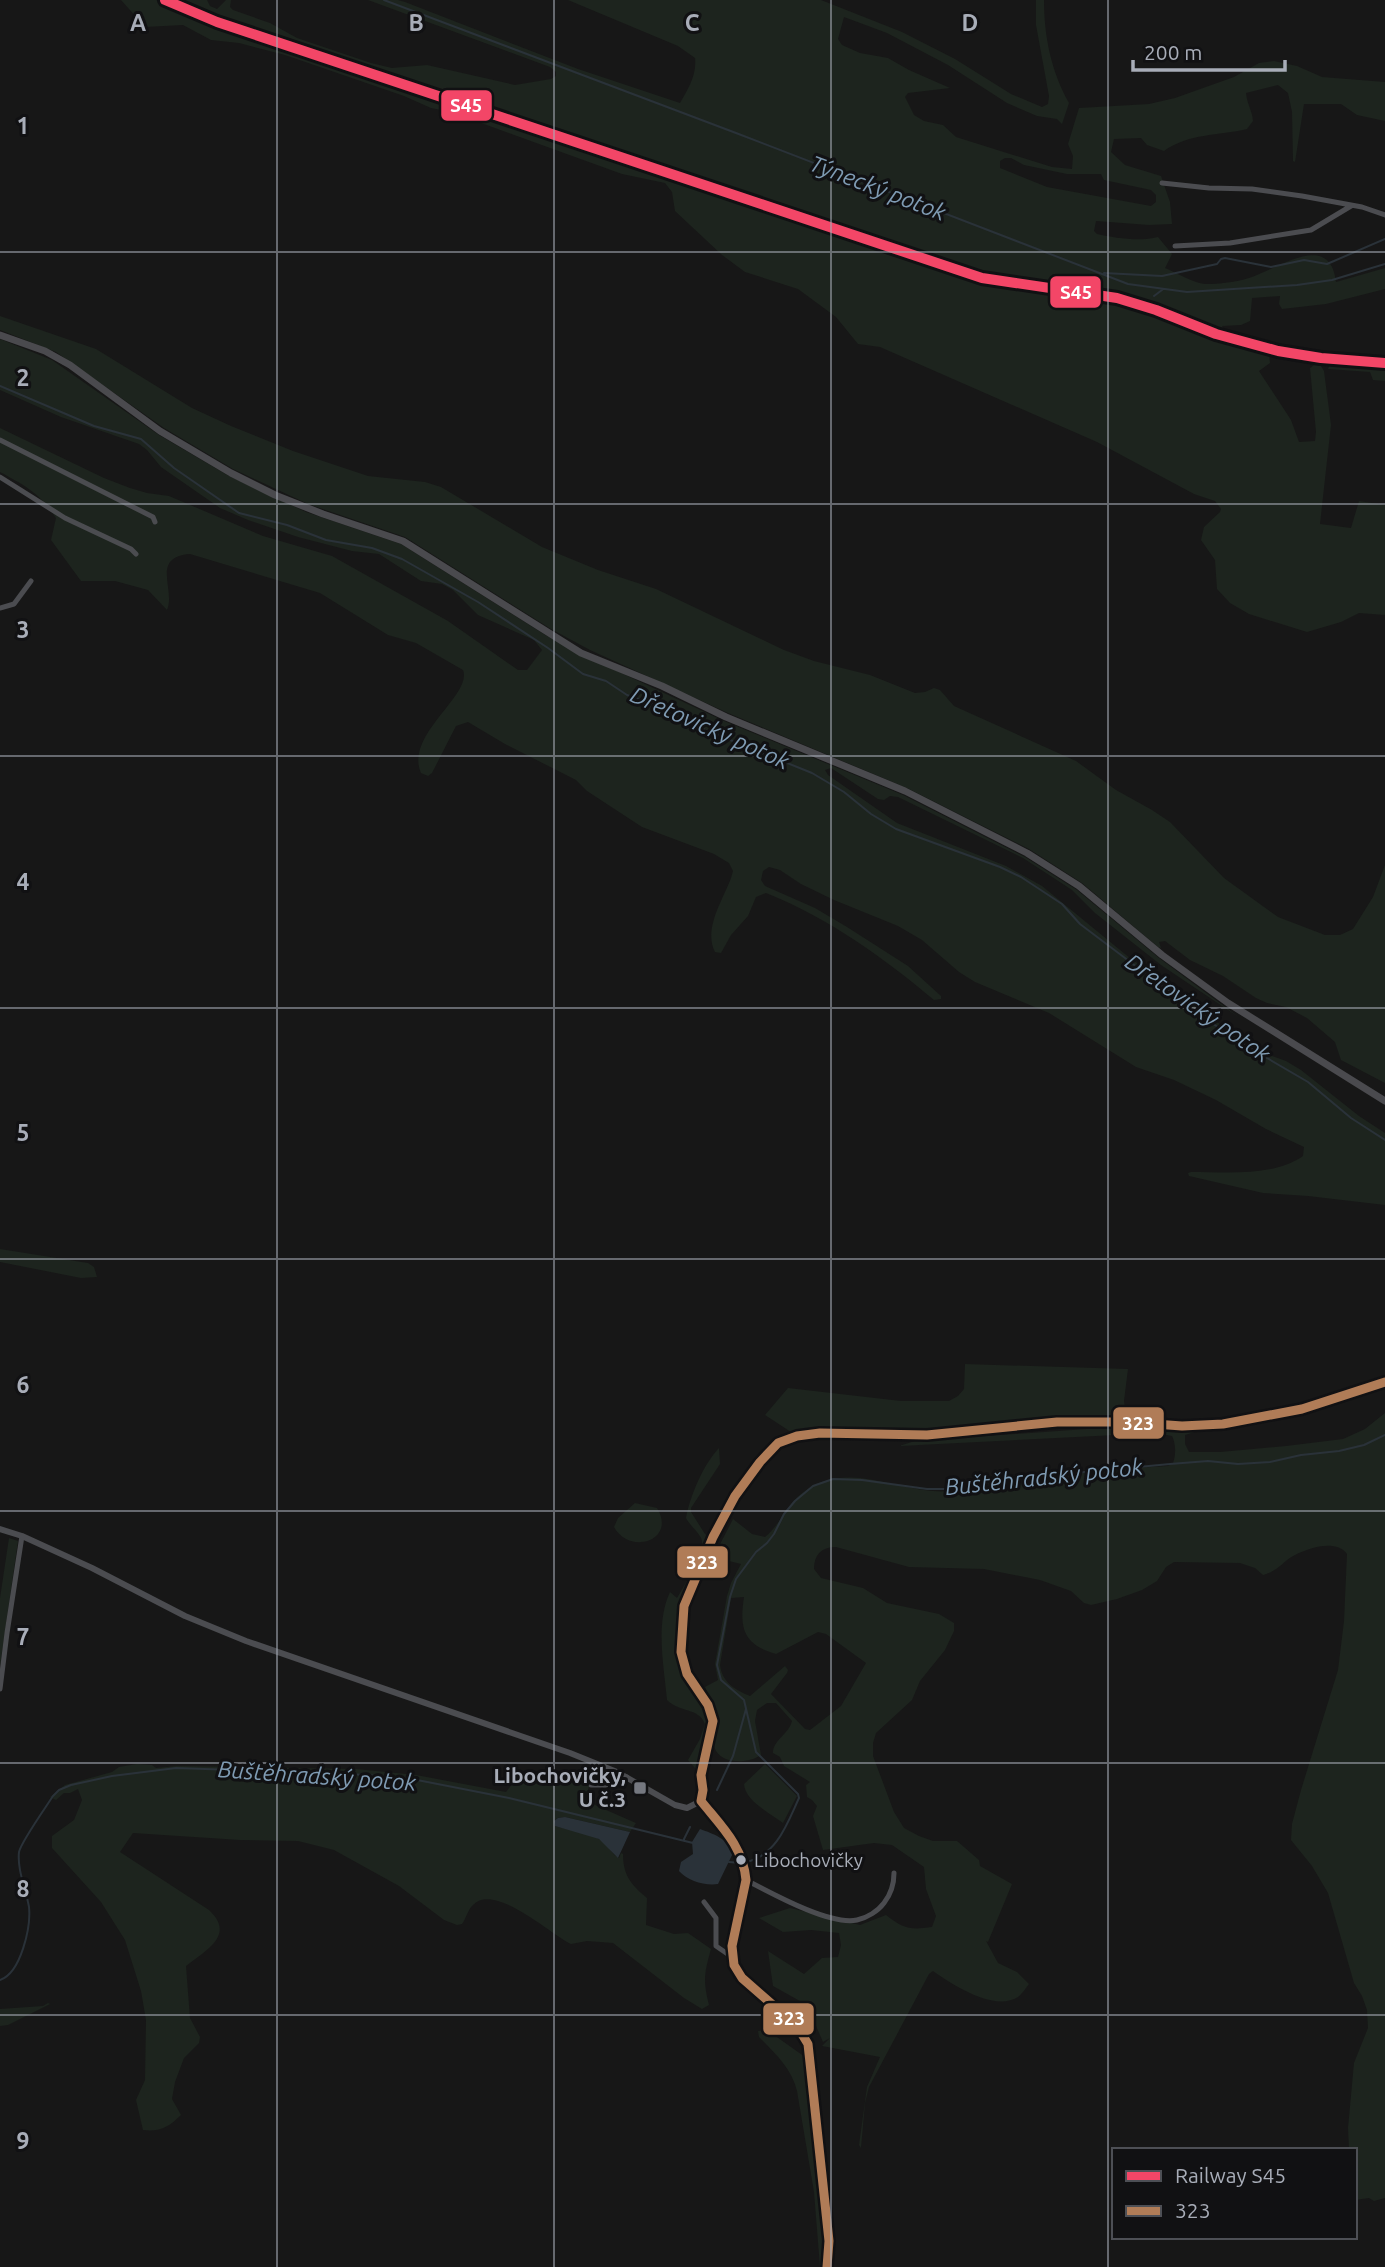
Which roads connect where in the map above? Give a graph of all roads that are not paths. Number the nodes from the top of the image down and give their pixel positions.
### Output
1 (1162, 183) dead end
2 (1352, 206) junction
3 (1385, 215) edge
4 (1175, 246) dead end
5 (0, 335) edge
6 (0, 440) edge
7 (0, 477) edge
8 (155, 522) dead end
9 (136, 554) dead end
10 (32, 581) dead end
11 (0, 608) edge
12 (1385, 1101) edge
13 (1385, 1382) edge
14 (0, 1528) edge
15 (22, 1536) junction
16 (0, 1689) edge
17 (627, 1777) junction
18 (591, 1785) dead end
19 (701, 1801) junction
20 (894, 1873) dead end
21 (746, 1880) junction
22 (704, 1902) dead end
23 (732, 1957) junction
24 (827, 2267) edge

1 - 2 street
2 - 3 street
2 - 4 street
5 - 12 main road
6 - 8 street
7 - 9 street
10 - 11 street
13 - 19 street
14 - 15 street
15 - 16 street
15 - 17 street
17 - 18 street
17 - 19 street
19 - 21 street
20 - 21 street
21 - 23 street
22 - 23 street
23 - 24 street

